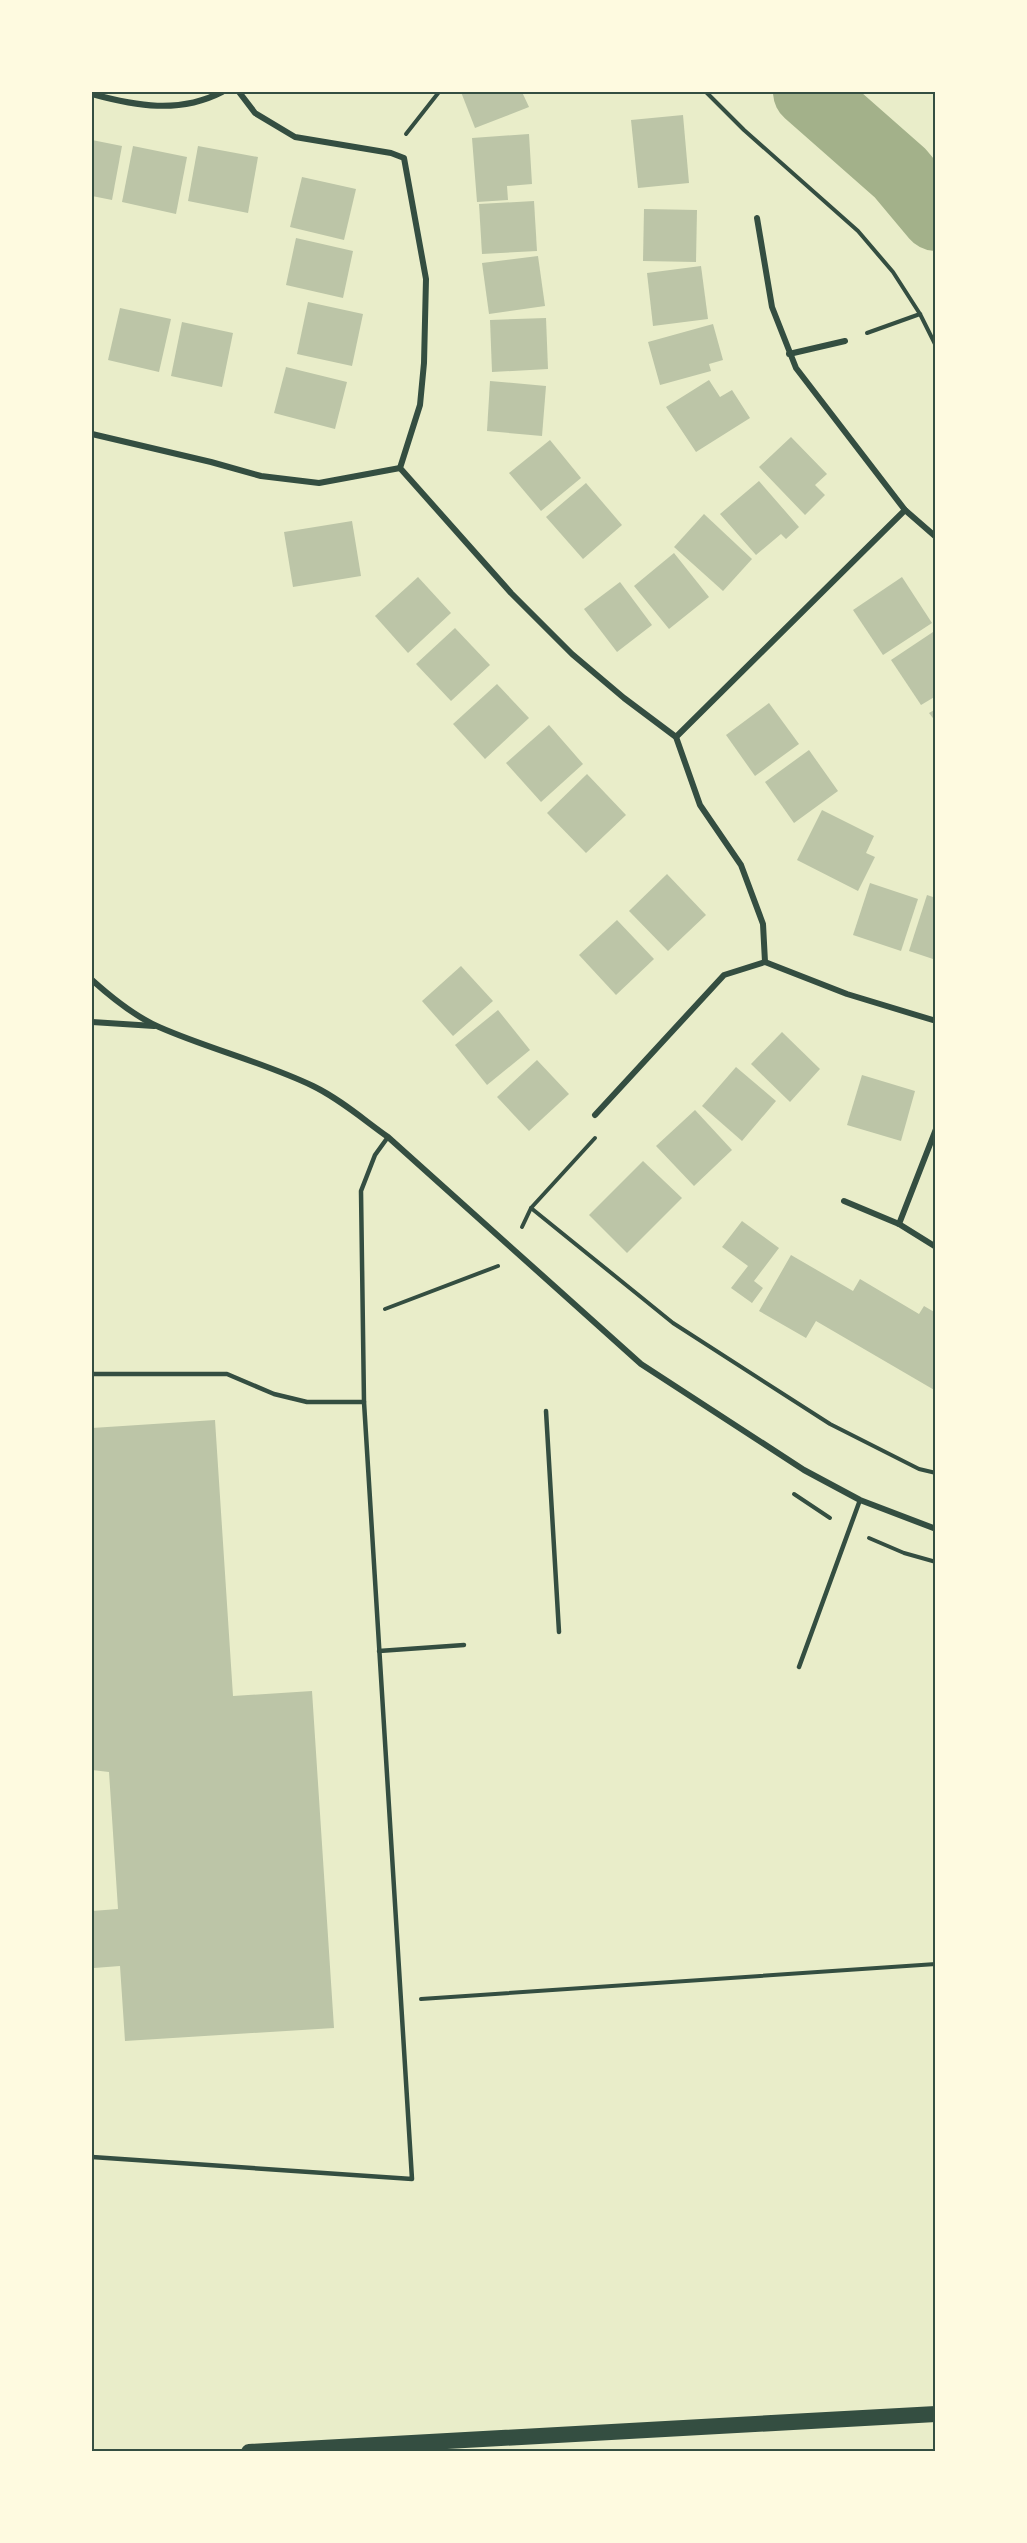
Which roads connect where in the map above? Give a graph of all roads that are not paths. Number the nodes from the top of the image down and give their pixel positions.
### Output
1 (222, 92) edge
2 (239, 92) edge
3 (92, 94) edge
4 (757, 218) dead end
5 (845, 341) road end
6 (789, 354) junction
7 (92, 434) edge
8 (400, 468) junction
9 (905, 510) junction
10 (936, 537) edge
11 (676, 737) junction
12 (765, 962) junction
13 (92, 980) edge
14 (936, 1021) edge
15 (92, 1022) edge
16 (158, 1027) junction
17 (594, 1115) road end
18 (936, 1129) edge
19 (388, 1137) junction
20 (844, 1201) dead end
21 (899, 1224) junction
22 (936, 1247) edge
23 (92, 1374) edge
24 (364, 1402) junction
25 (546, 1411) dead end
26 (860, 1500) junction
27 (936, 1529) edge
28 (559, 1632) dead end
29 (464, 1645) dead end
30 (379, 1650) junction
31 (799, 1667) dead end
32 (92, 2157) edge
33 (936, 2414) edge
34 (249, 2451) edge

1 - 3 street
2 - 8 street
4 - 6 street
5 - 6 street
6 - 9 street
7 - 8 street
8 - 11 street
9 - 10 street
9 - 11 street
11 - 12 street
12 - 14 street
12 - 17 street
13 - 16 street
15 - 16 street
16 - 19 street
18 - 21 street
19 - 24 lane
19 - 26 street
20 - 21 street
21 - 22 street
23 - 24 lane
24 - 30 lane
25 - 28 lane
26 - 27 street
26 - 31 lane
29 - 30 lane
30 - 32 lane
33 - 34 highway

